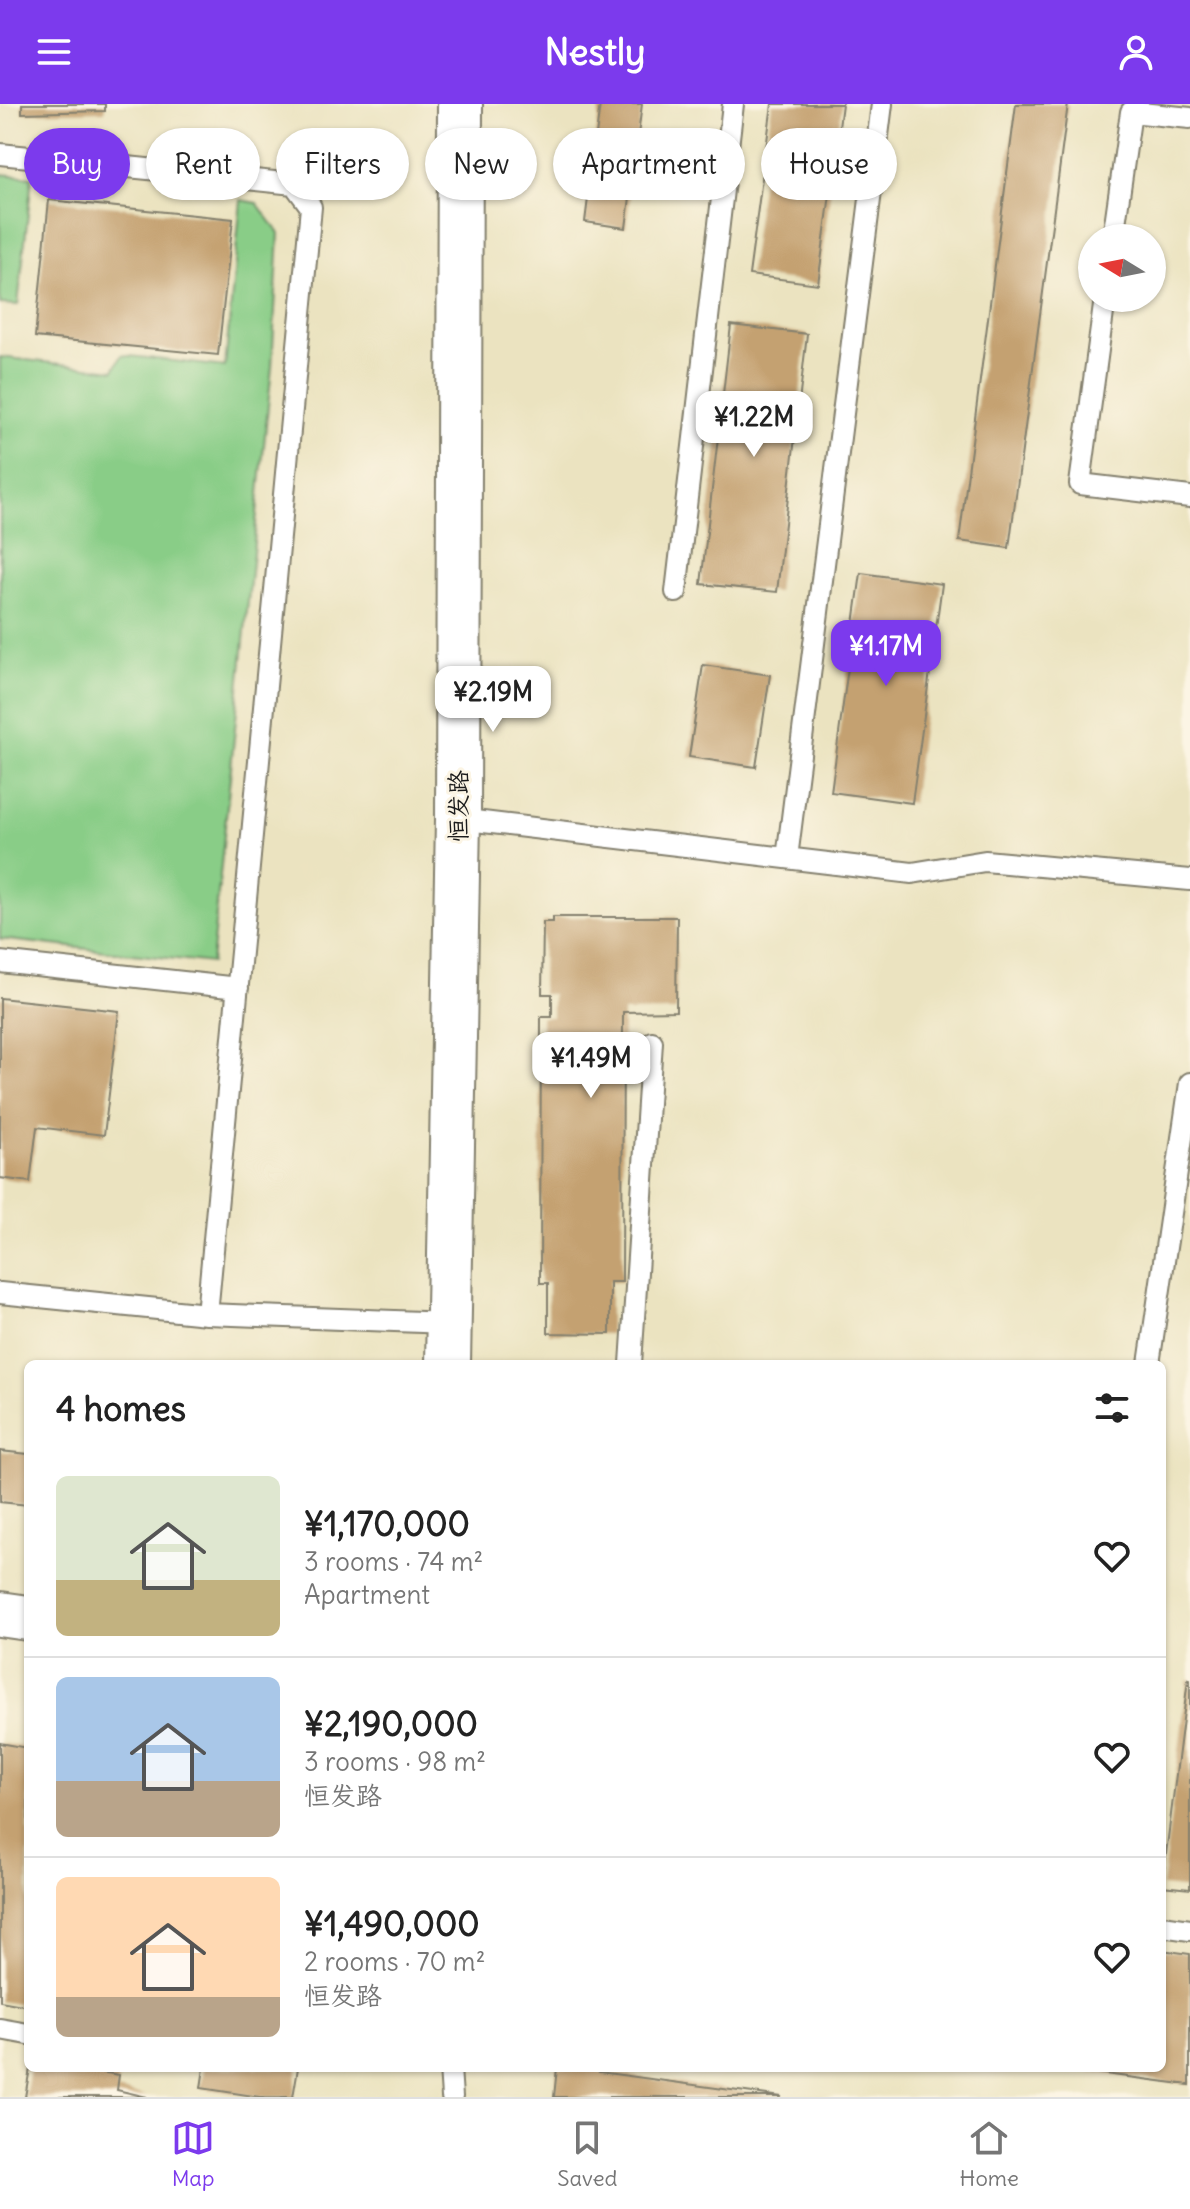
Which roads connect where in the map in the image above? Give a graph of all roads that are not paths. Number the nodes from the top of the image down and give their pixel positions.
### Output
1 (460, 104) edge
2 (733, 104) edge
3 (882, 104) edge
4 (1190, 118) edge
5 (0, 154) edge
6 (1115, 224) edge
7 (1103, 312) edge
8 (1190, 497) edge
9 (676, 592) dead end
10 (458, 819) junction
11 (787, 858) junction
12 (1190, 880) edge
13 (0, 962) edge
14 (238, 988) junction
15 (652, 1042) dead end
16 (1190, 1083) edge
17 (0, 1293) edge
18 (207, 1314) junction
19 (448, 1344) edge
20 (631, 1360) edge
21 (1150, 1360) edge
22 (0, 1614) edge
23 (24, 1617) edge
24 (1166, 1927) edge
25 (1190, 1930) edge
26 (0, 2029) edge
27 (24, 2033) edge
28 (450, 2072) edge
29 (452, 2097) edge

1 - 10 street, 恒发路
2 - 9 lane
3 - 11 lane
4 - 6 lane
5 - 14 lane
7 - 8 lane
10 - 11 lane
10 - 19 street, 恒发路
11 - 12 lane
13 - 14 lane
14 - 18 lane
15 - 20 lane
16 - 21 lane
17 - 18 lane
18 - 19 lane
22 - 23 street
24 - 25 lane
26 - 27 lane
28 - 29 lane

